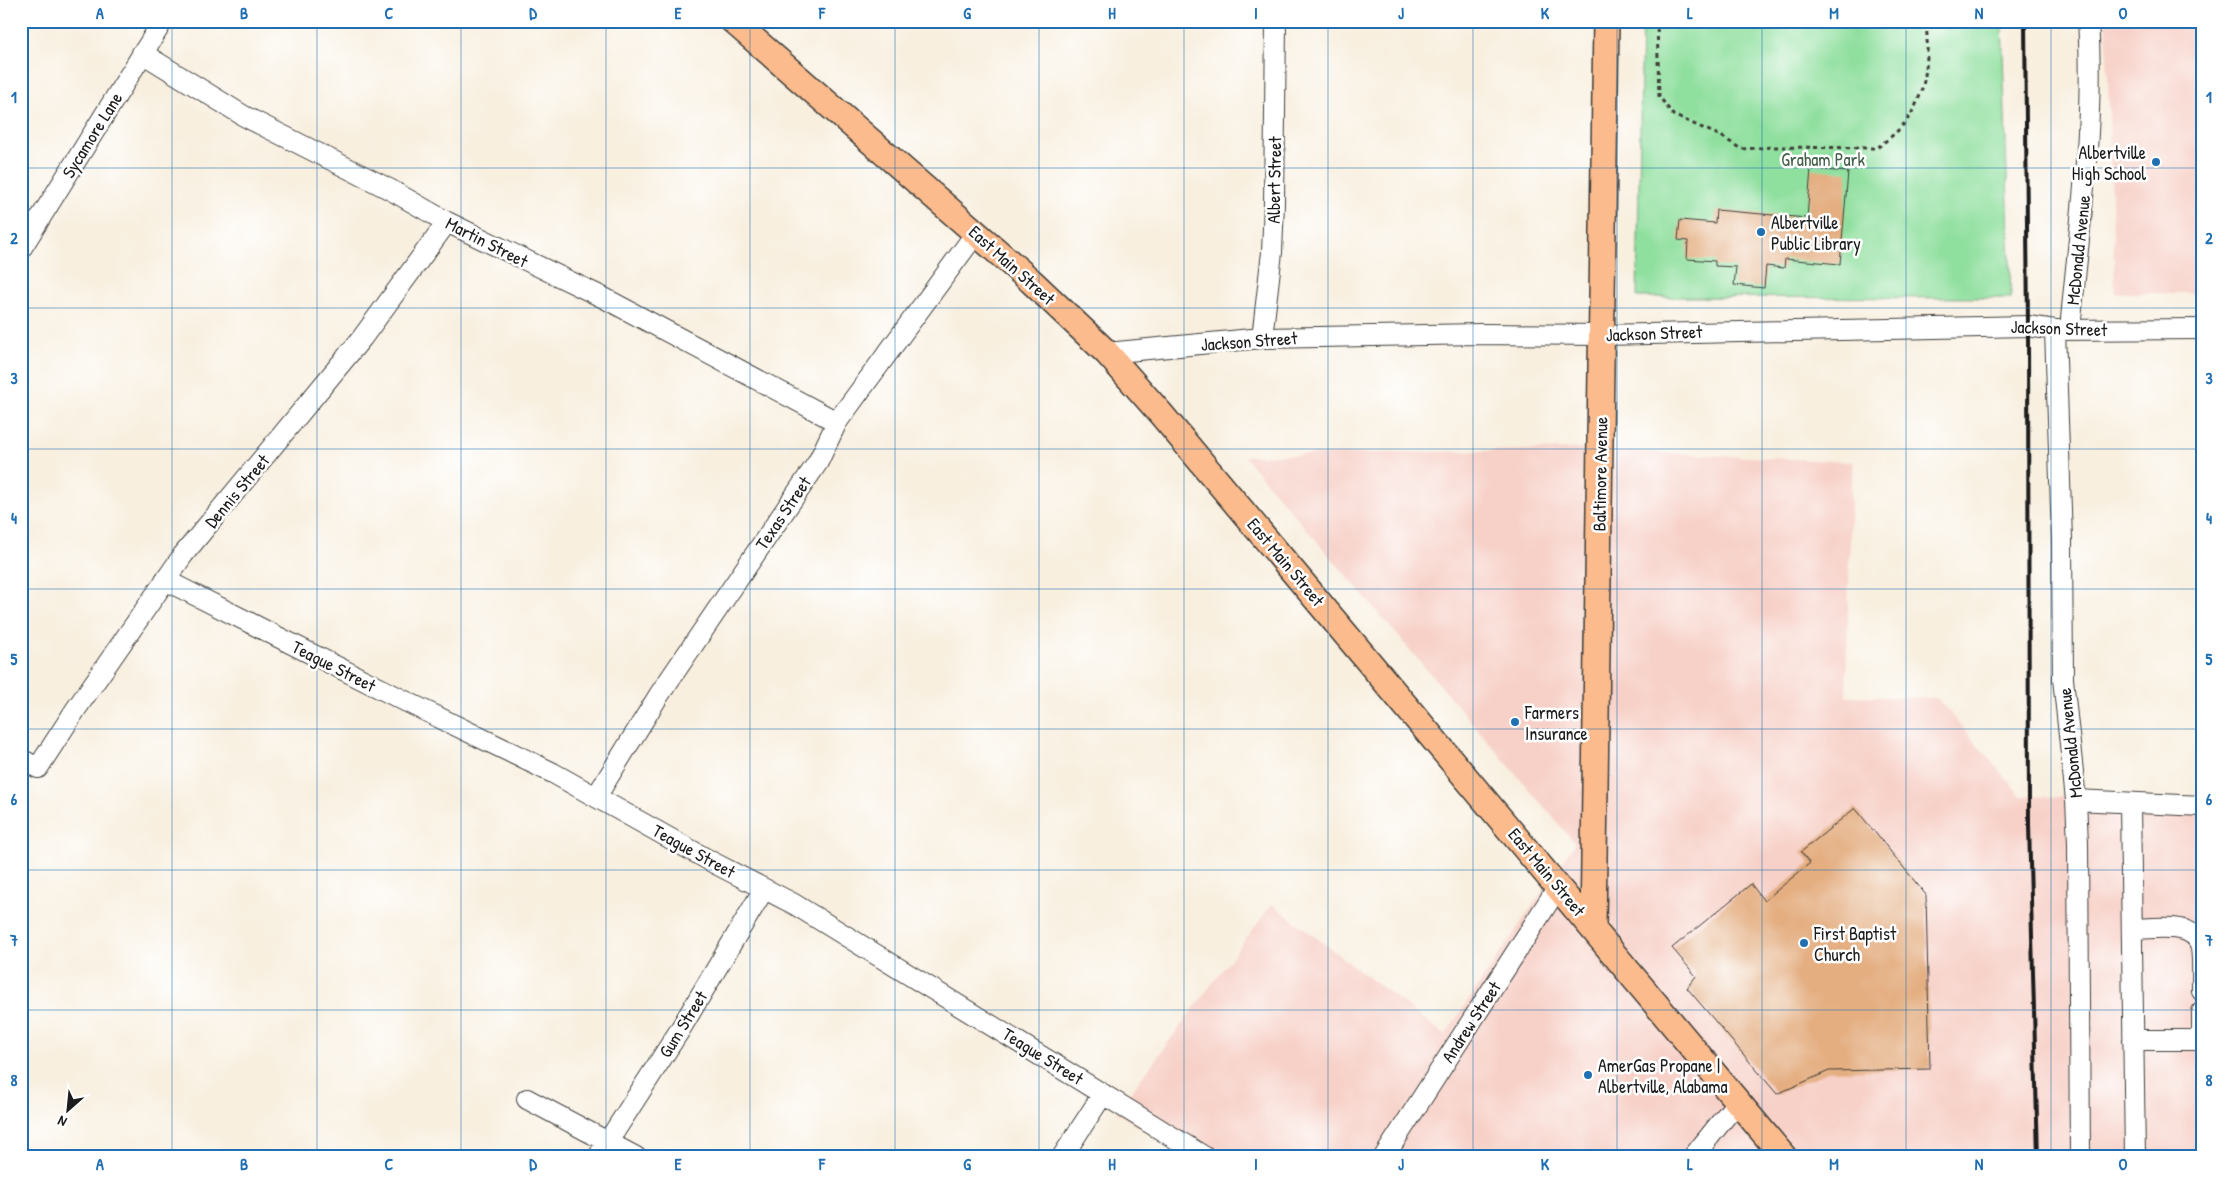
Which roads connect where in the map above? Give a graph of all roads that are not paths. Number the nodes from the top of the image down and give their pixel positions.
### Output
1 (163, 21) edge
2 (1606, 21) edge
3 (2088, 21) edge
4 (736, 22) edge
5 (1271, 25) edge
6 (142, 53) junction
7 (447, 222) junction
8 (976, 233) junction
9 (21, 249) edge
10 (2202, 329) edge
11 (2063, 330) junction
12 (1602, 335) junction
13 (1262, 338) junction
14 (1106, 353) junction
15 (837, 422) junction
16 (164, 580) junction
17 (30, 764) edge
18 (596, 797) junction
19 (2076, 800) junction
20 (2130, 803) junction
21 (2202, 806) edge
22 (1558, 887) junction
23 (764, 889) junction
24 (1593, 928) junction
25 (2132, 929) junction
26 (2202, 991) edge
27 (2202, 1012) edge
28 (2133, 1040) junction
29 (2202, 1040) edge
30 (1103, 1094) junction
31 (527, 1099) dead end
32 (1738, 1101) junction
33 (603, 1150) edge
34 (636, 1157) edge
35 (1062, 1157) edge
36 (1204, 1157) edge
37 (1384, 1157) edge
38 (1693, 1157) edge
39 (1784, 1157) edge
40 (2080, 1157) edge
41 (2136, 1157) edge

1 - 6 street, Sycamore Lane
2 - 12 main road, Baltimore Avenue
3 - 11 street, McDonald Avenue
4 - 8 main road, East Main Street
5 - 13 street, Albert Street
6 - 7 street, Martin Street
6 - 9 street, Sycamore Lane
7 - 15 street, Martin Street
7 - 16 street, Dennis Street
8 - 14 main road, East Main Street
8 - 15 street, Texas Street
10 - 11 street, Jackson Street
11 - 12 street, Jackson Street
11 - 19 street, McDonald Avenue
12 - 13 street, Jackson Street
12 - 24 main road, Baltimore Avenue
13 - 14 street, Jackson Street
14 - 22 main road, East Main Street
15 - 18 street, Texas Street
16 - 17 street, Dennis Street
16 - 18 street, Teague Street
18 - 23 street, Teague Street
19 - 20 street
19 - 40 street, McDonald Avenue
20 - 21 street
20 - 25 street
22 - 24 main road, East Main Street
22 - 37 street, Andrew Street
23 - 30 street, Teague Street
23 - 33 street, Gum Street
24 - 32 main road, East Main Street
25 - 26 street
25 - 28 street
27 - 29 street
28 - 29 street
28 - 41 street
30 - 35 street
30 - 36 street, Teague Street
31 - 33 street
32 - 38 street
32 - 39 main road, East Main Street
33 - 34 street

